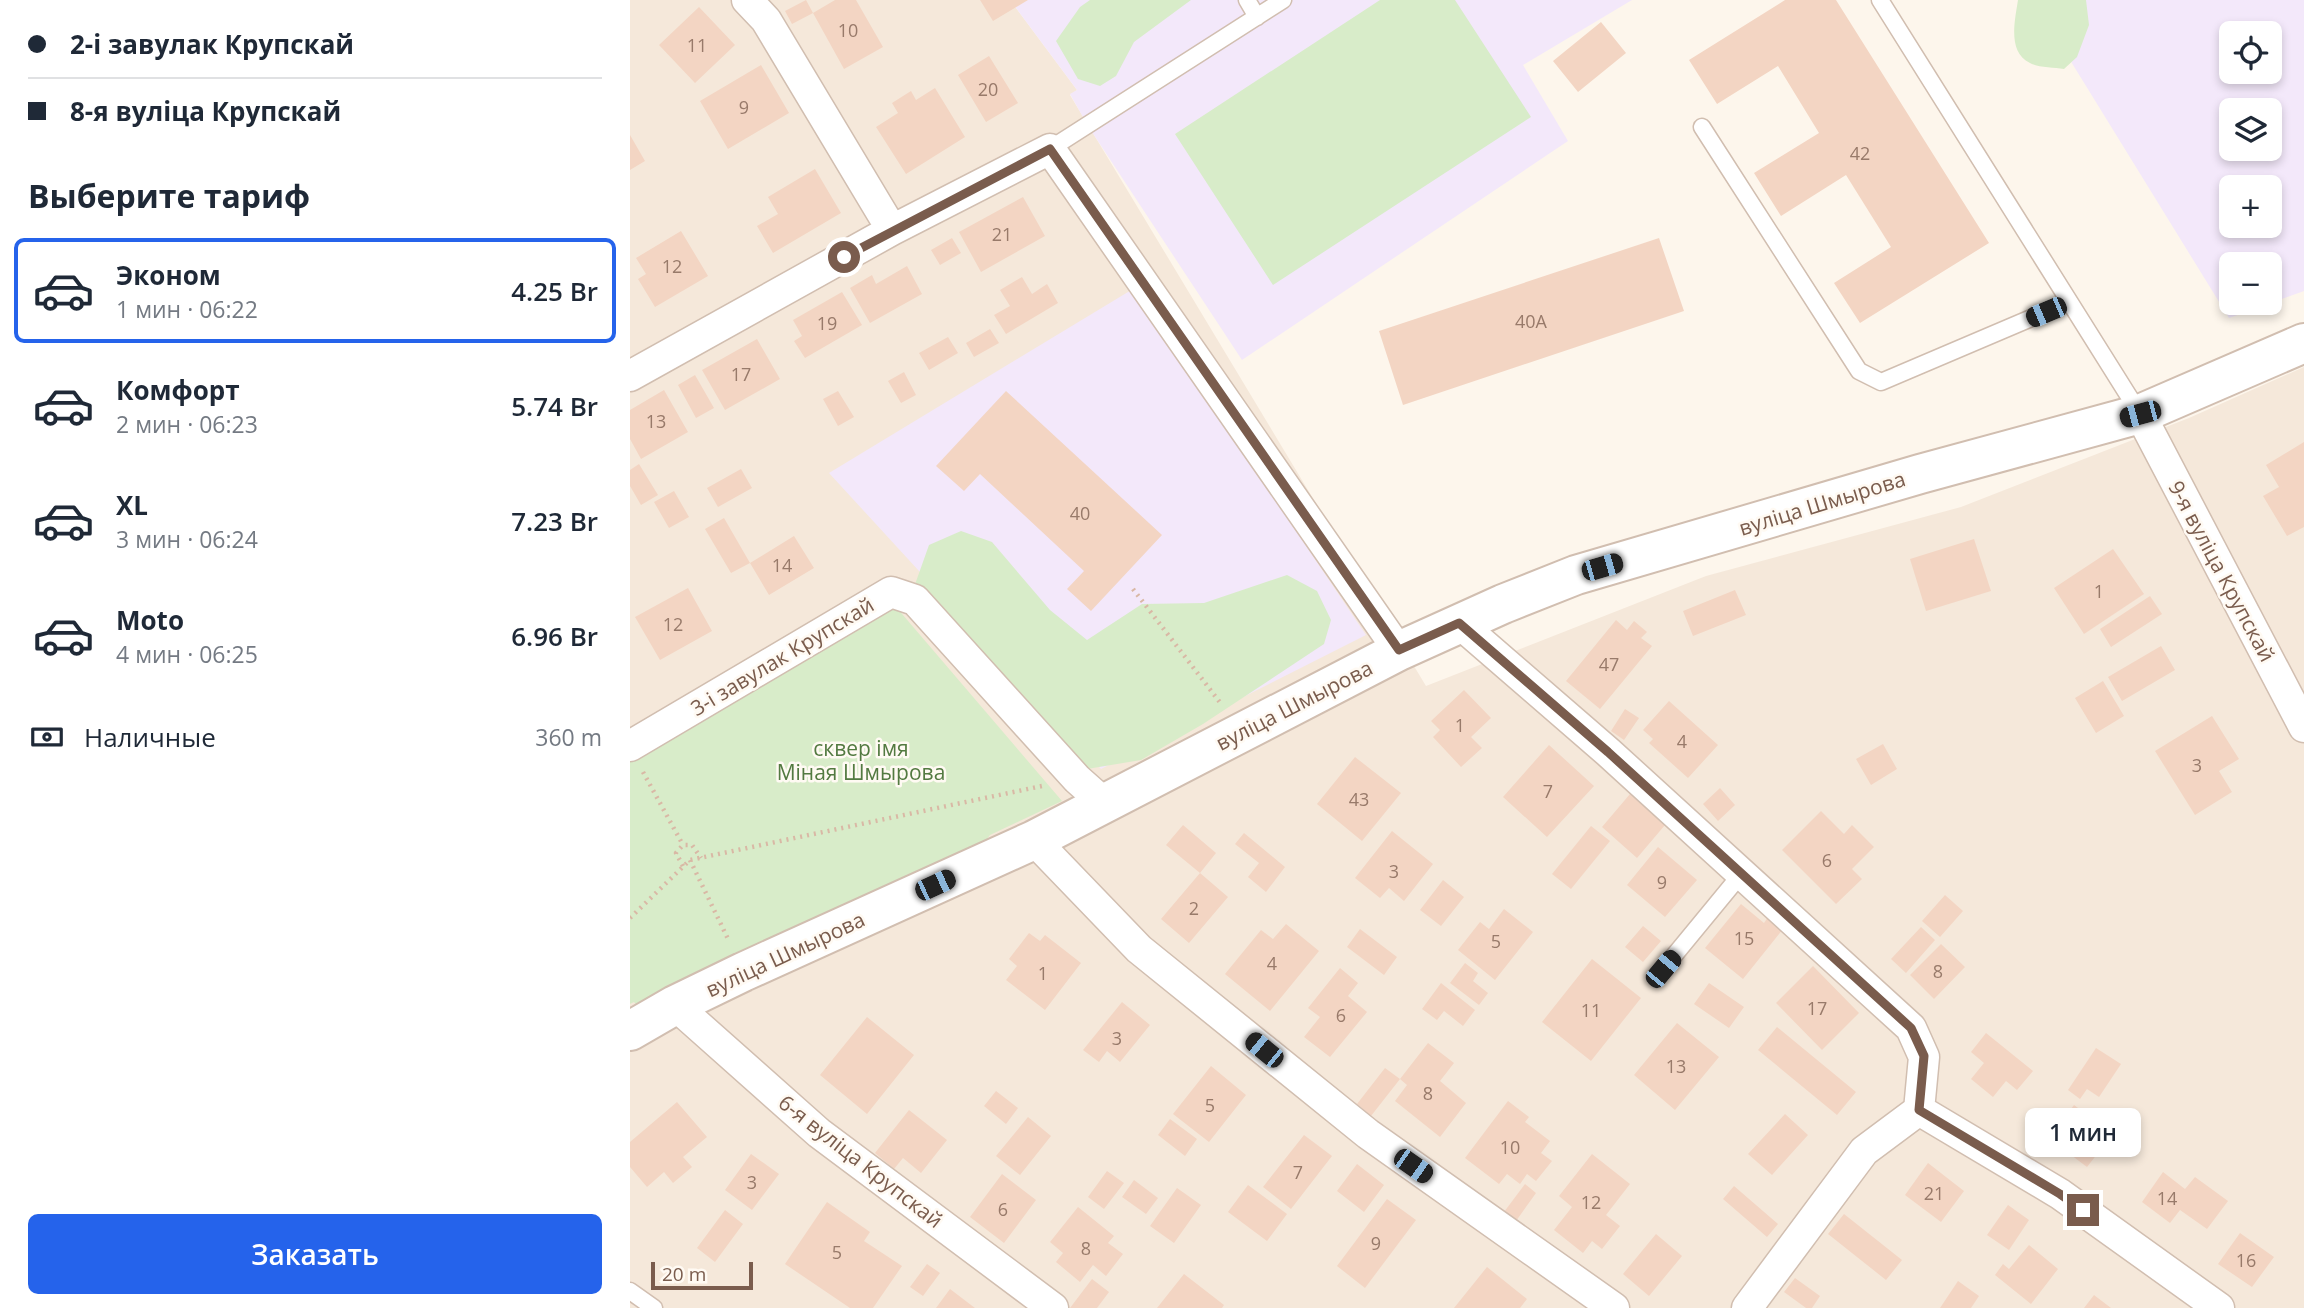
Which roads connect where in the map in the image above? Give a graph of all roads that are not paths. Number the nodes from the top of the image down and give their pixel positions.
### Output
1 (747, 0) edge
2 (1247, 0) edge
3 (1283, 0) edge
4 (1880, 0) edge
5 (1257, 17) junction
6 (1702, 127) dead end
7 (1050, 149) junction
8 (892, 230) junction
9 (2069, 302) junction
10 (2304, 343) edge
11 (630, 376) edge
12 (2140, 414) junction
13 (1459, 623) junction
14 (1399, 650) junction
15 (2304, 727) edge
16 (633, 753) edge
17 (1091, 791) junction
18 (1034, 840) junction
19 (1742, 873) junction
20 (1663, 969) dead end
21 (675, 1005) junction
22 (630, 1031) edge
23 (1919, 1110) junction
24 (630, 1291) edge
25 (654, 1308) edge
26 (1053, 1308) edge
27 (1614, 1308) edge
28 (1747, 1308) edge
29 (2219, 1308) edge

1 - 8 street
2 - 5 lane
3 - 5 lane
4 - 9 lane
5 - 7 lane
6 - 9 lane
7 - 8 street
7 - 14 street
8 - 11 street
9 - 12 lane
10 - 12 street, вуліца Шмырова
12 - 13 street, вуліца Шмырова
12 - 15 street, 9-я вуліца Крупскай
13 - 14 street, вуліца Шмырова
13 - 19 street
14 - 17 street, вуліца Шмырова
16 - 17 street, 3-і завулак Крупскай
17 - 18 street, вуліца Шмырова
18 - 21 street, вуліца Шмырова
18 - 27 street
19 - 20 lane
19 - 23 street
21 - 22 street, вуліца Шмырова
21 - 26 street, 6-я вуліца Крупскай
23 - 28 street
23 - 29 street
24 - 25 lane

